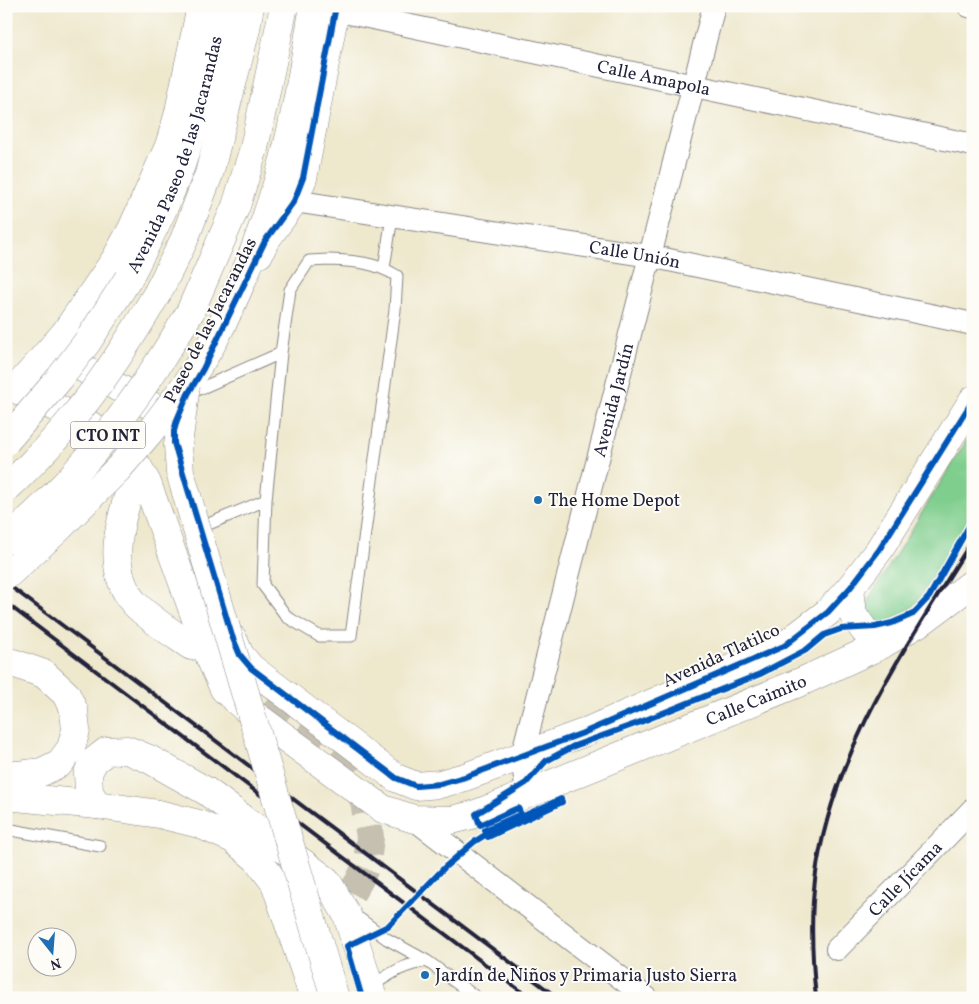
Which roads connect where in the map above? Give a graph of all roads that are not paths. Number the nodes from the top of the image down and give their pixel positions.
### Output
1 (201, 6) edge
2 (222, 6) edge
3 (250, 6) edge
4 (284, 6) edge
5 (714, 6) edge
6 (328, 8) edge
7 (693, 86) junction
8 (973, 145) edge
9 (294, 202) junction
10 (392, 217) junction
11 (650, 256) junction
12 (384, 268) junction
13 (973, 324) edge
14 (281, 353) junction
15 (41, 361) junction
16 (187, 389) junction
17 (11, 394) edge
18 (973, 400) edge
19 (176, 420) junction
20 (100, 431) junction
21 (6, 441) edge
22 (138, 467) junction
23 (6, 489) edge
24 (266, 500) junction
25 (199, 528) junction
26 (6, 540) edge
27 (6, 576) edge
28 (973, 583) edge
29 (850, 588) junction
30 (191, 646) dead end
31 (881, 646) junction
32 (6, 664) edge
33 (522, 756) junction
34 (6, 774) edge
35 (527, 794) junction
36 (6, 796) edge
37 (97, 805) junction
38 (973, 809) edge
39 (414, 818) junction
40 (6, 829) edge
41 (100, 846) dead end
42 (342, 915) junction
43 (837, 950) dead end
44 (427, 961) junction
45 (312, 991) edge
46 (372, 993) edge
47 (335, 998) edge
48 (477, 998) edge
49 (647, 998) edge

1 - 15 main road
2 - 21 main road, Avenida Paseo de las Jacarandas, bridge
3 - 23 main road, CTO INT, bridge
4 - 26 main road, CTO INT, bridge
5 - 7 street, Avenida Jardín
6 - 7 street, Calle Amapola
6 - 9 main road, Paseo de las Jacarandas
6 - 16 main road, CTO INT
7 - 8 street, Calle Amapola
7 - 11 street, Avenida Jardín
9 - 10 street, Calle Unión
9 - 16 main road, Paseo de las Jacarandas
10 - 11 street, Calle Unión
10 - 12 lane
11 - 13 street, Calle Unión
11 - 33 street, Avenida Jardín
12 - 14 lane
12 - 24 lane
14 - 16 lane
14 - 24 lane
15 - 17 main road
15 - 19 main road
16 - 19 main road, Paseo de las Jacarandas
16 - 27 main road, CTO INT, bridge
16 - 47 main road, bridge
17 - 20 main road, Calle Caimito
18 - 29 main road, Avenida Tlatilco
19 - 20 main road
19 - 25 main road, Avenida Tlatilco
20 - 22 main road, Calle Caimito
22 - 30 main road
22 - 39 main road, Calle Caimito
24 - 25 lane
25 - 33 main road, Avenida Tlatilco
28 - 31 main road, Calle Caimito
29 - 31 main road
29 - 33 main road, Avenida Tlatilco
31 - 35 main road, Calle Caimito
32 - 34 main road
33 - 35 street, Avenida Jardín
35 - 39 main road, Calle Caimito
36 - 37 main road
37 - 42 main road
37 - 45 main road
38 - 43 street, Calle Jícama
39 - 49 street
40 - 41 lane
42 - 44 lane
42 - 45 main road
42 - 46 main road
44 - 46 lane
44 - 48 lane

